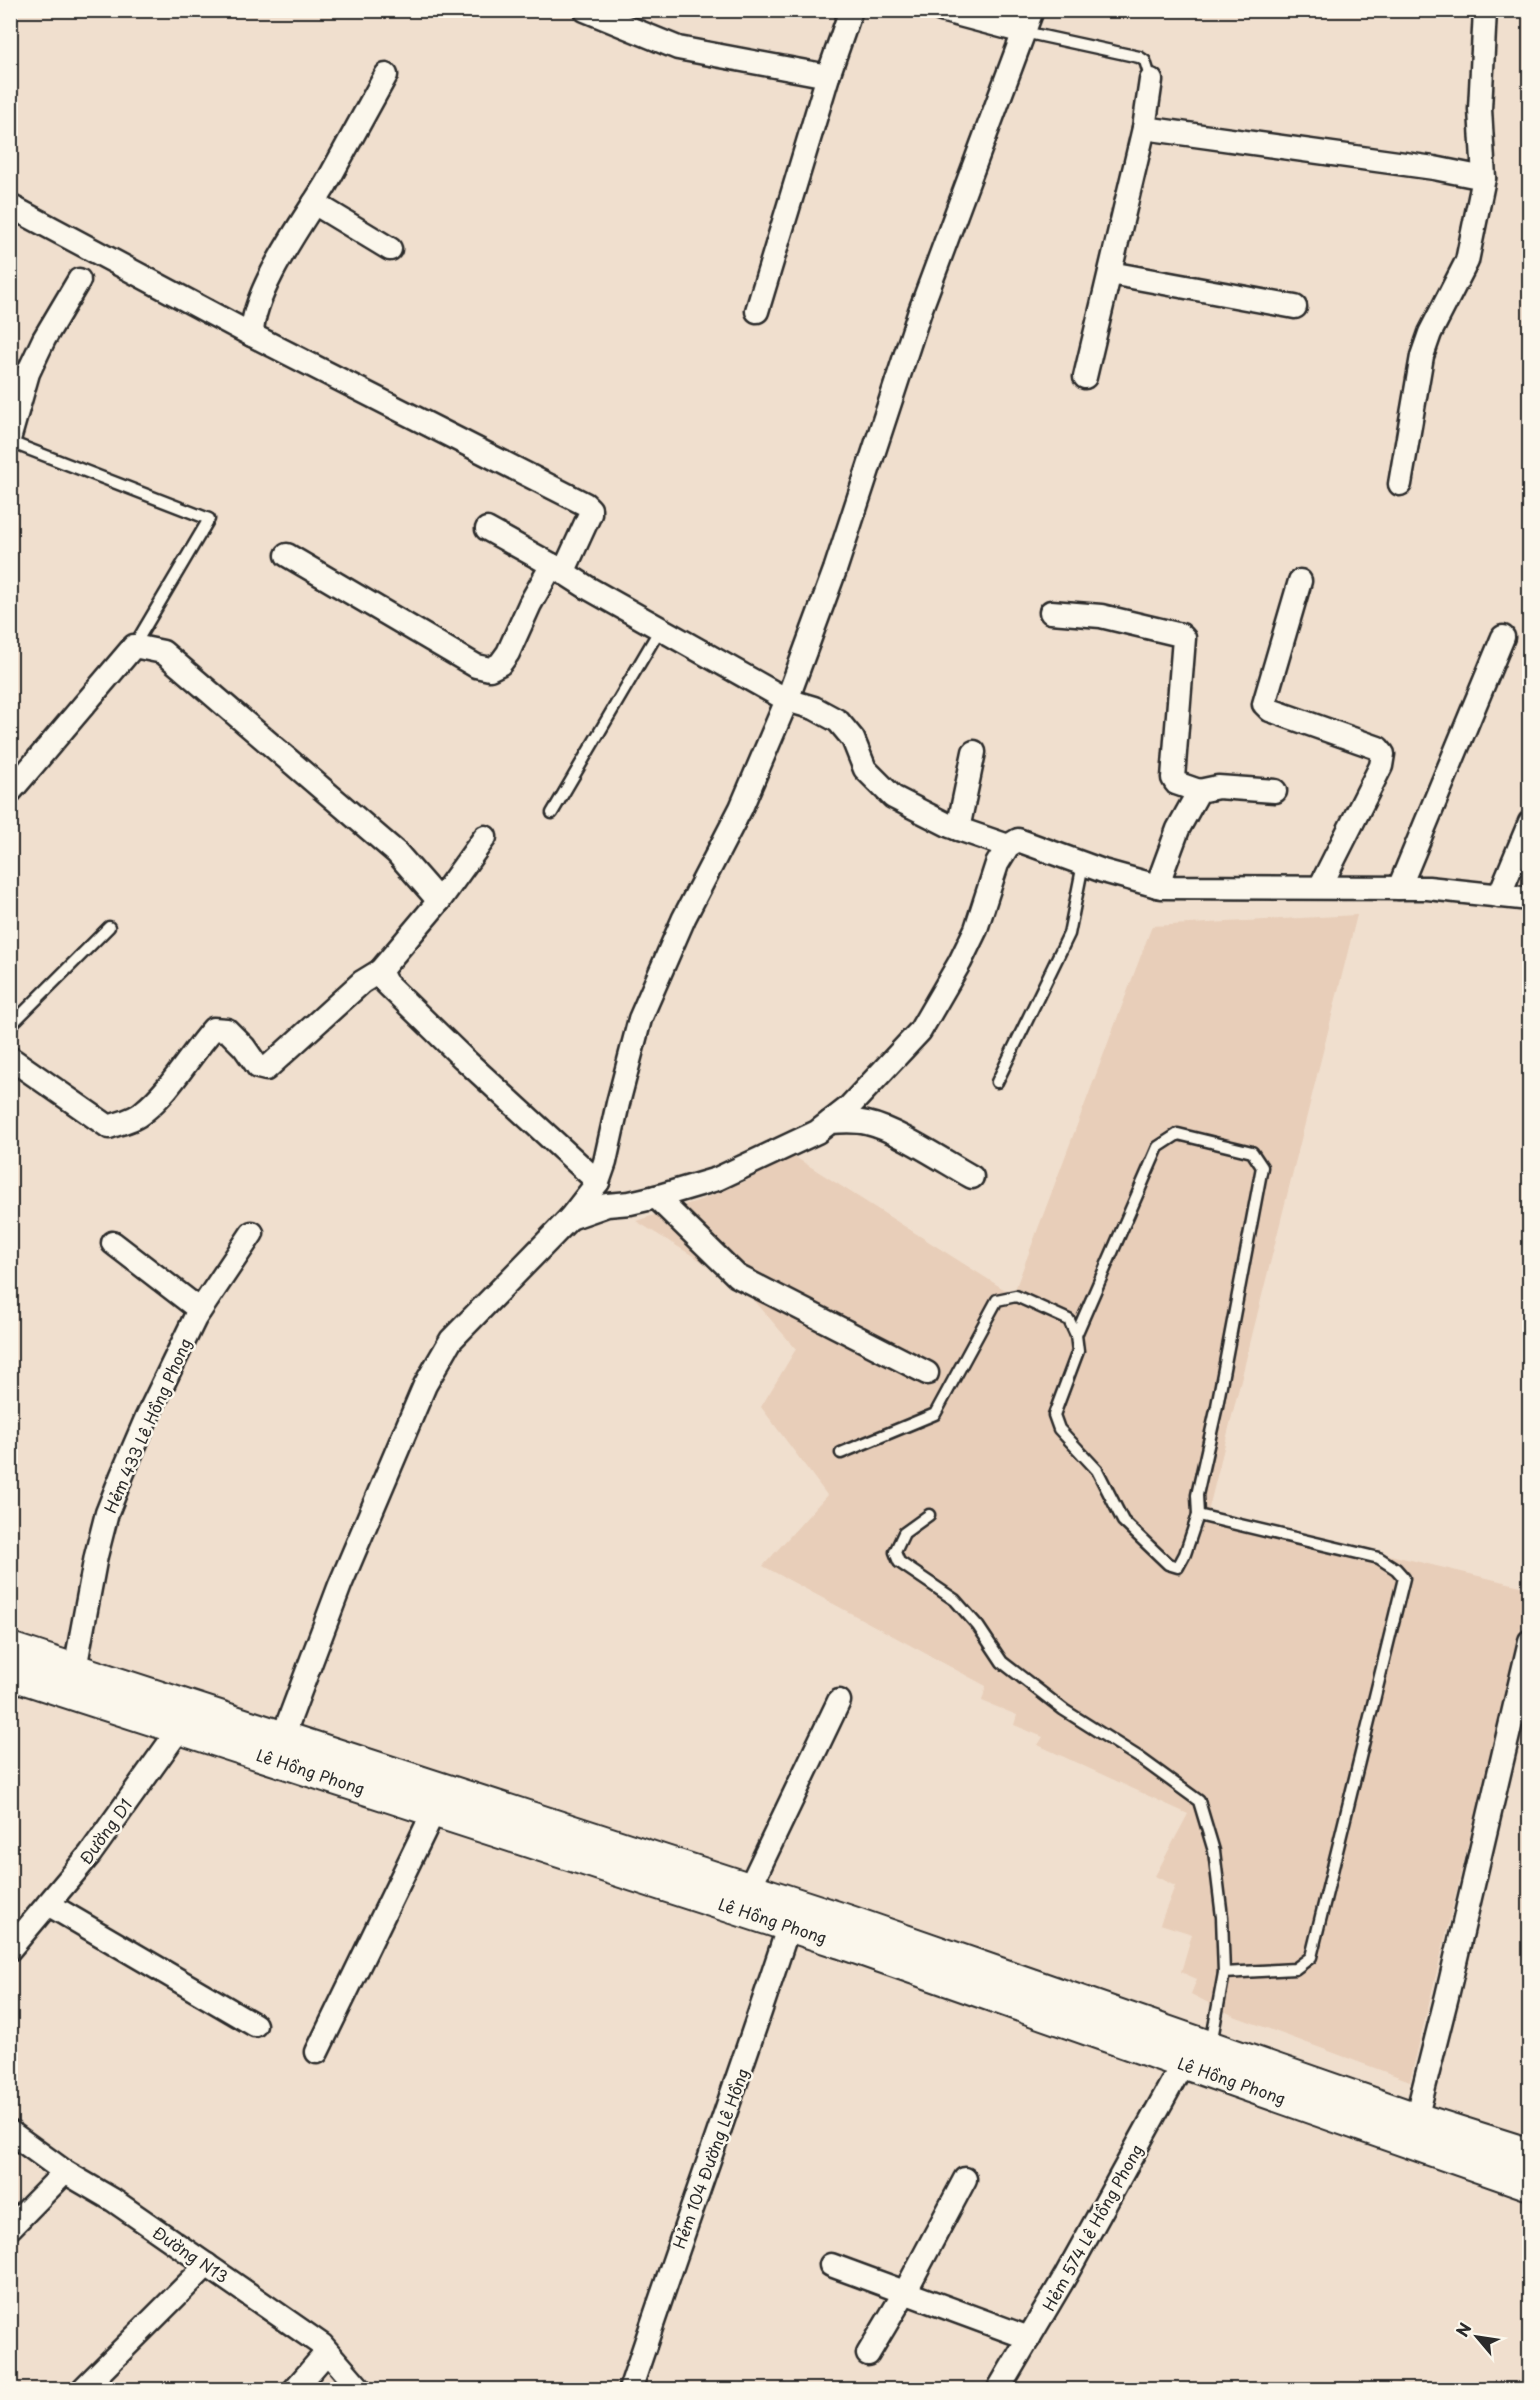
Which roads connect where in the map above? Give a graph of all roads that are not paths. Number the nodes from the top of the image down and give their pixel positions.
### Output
1 (585, 10) edge
2 (851, 10) edge
3 (942, 10) edge
4 (1032, 10) edge
5 (1485, 10) edge
6 (1024, 32) junction
7 (386, 75) dead end
8 (828, 76) junction
9 (1151, 80) joint
10 (1144, 128) junction
11 (1484, 178) junction
12 (314, 203) junction
13 (10, 206) edge
14 (390, 249) dead end
15 (1110, 273) junction
16 (79, 280) dead end
17 (1295, 307) dead end
18 (757, 311) dead end
19 (252, 335) junction
20 (1085, 377) dead end
21 (10, 436) edge
22 (10, 442) edge
23 (1400, 484) dead end
24 (487, 529) dead end
25 (287, 555) dead end
26 (557, 569) junction
27 (1300, 581) dead end
28 (1051, 612) dead end
29 (660, 629) junction
30 (1503, 637) dead end
31 (134, 646) junction
32 (787, 700) junction
33 (974, 752) dead end
34 (1199, 791) junction
35 (1275, 791) dead end
36 (10, 792) edge
37 (552, 813) dead end
38 (1530, 822) edge
39 (958, 829) junction
40 (485, 837) dead end
41 (1008, 846) junction
42 (1083, 864) junction
43 (1157, 886) junction
44 (1320, 887) junction
45 (1399, 888) junction
46 (1498, 896) junction
47 (1530, 899) edge
48 (439, 901) junction
49 (108, 927) dead end
50 (380, 971) junction
51 (10, 1026) edge
52 (10, 1058) edge
53 (997, 1082) dead end
54 (830, 1122) junction
55 (972, 1177) dead end
56 (598, 1182) junction
57 (656, 1197) junction
58 (570, 1218) junction
59 (252, 1233) dead end
60 (113, 1242) dead end
61 (200, 1310) junction
62 (1076, 1335) junction
63 (927, 1373) dead end
64 (841, 1453) dead end
65 (929, 1515) dead end
66 (1198, 1515) junction
67 (1530, 1641) edge
68 (10, 1649) edge
69 (75, 1670) junction
70 (10, 1673) edge
71 (838, 1701) dead end
72 (187, 1718) junction
73 (278, 1748) junction
74 (434, 1810) junction
75 (749, 1889) junction
76 (48, 1904) junction
77 (793, 1915) junction
78 (10, 1949) edge
79 (1224, 1973) junction
80 (255, 2025) dead end
81 (1210, 2047) junction
82 (317, 2052) dead end
83 (1183, 2063) junction
84 (1416, 2119) junction
85 (10, 2132) edge
86 (1530, 2155) edge
87 (65, 2172) junction
88 (965, 2179) dead end
89 (1530, 2184) edge
90 (10, 2228) edge
91 (207, 2265) junction
92 (831, 2265) dead end
93 (905, 2292) junction
94 (1029, 2338) junction
95 (327, 2352) junction
96 (868, 2354) dead end
97 (82, 2390) edge
98 (294, 2390) edge
99 (360, 2390) edge
100 (630, 2390) edge
101 (998, 2390) edge

1 - 8 street
2 - 8 street
3 - 6 street
4 - 6 street
5 - 11 street
6 - 9 lane
6 - 32 street
7 - 12 street
8 - 18 street
9 - 10 street
10 - 11 street
10 - 15 street
11 - 23 street
12 - 14 street
12 - 19 street
13 - 19 street
15 - 17 street
15 - 20 street
16 - 21 street
19 - 26 street
22 - 31 lane
24 - 26 street
25 - 26 street
26 - 29 street
27 - 44 street
28 - 34 street
29 - 32 street
29 - 37 lane
30 - 45 street
31 - 36 street
31 - 48 street
32 - 39 street
32 - 56 street
33 - 39 street
34 - 35 street
34 - 43 street
38 - 46 street
39 - 41 street
40 - 48 street
41 - 42 street
41 - 54 street
42 - 43 street
42 - 53 lane
43 - 44 street
44 - 45 street
45 - 46 street
46 - 47 street
48 - 50 street
49 - 51 lane
50 - 52 street
50 - 56 street
54 - 55 street
54 - 57 street
56 - 58 street
57 - 58 street
57 - 63 street
58 - 73 street
59 - 61 street, Hẻm 433 Lê Hồng Phong
60 - 61 street
61 - 69 street, Hẻm 433 Lê Hồng Phong
62 - 64 lane
62 - 66 lane
62 - 66 lane
65 - 79 lane
66 - 79 lane
67 - 84 street
68 - 69 street, Lê Hồng Phong
69 - 72 street, Lê Hồng Phong
70 - 72 street, Lê Hồng Phong
71 - 75 street
72 - 73 street, Lê Hồng Phong
72 - 76 street, Đường D1
73 - 74 street, Lê Hồng Phong
73 - 75 street, Lê Hồng Phong
74 - 77 street, Lê Hồng Phong
74 - 82 street
75 - 77 street, Lê Hồng Phong
76 - 78 street, Đường D1
76 - 80 street
77 - 81 street, Lê Hồng Phong
77 - 83 street, Lê Hồng Phong
77 - 100 street, Hẻm 104 Đường Lê Hồng
79 - 81 lane
81 - 84 street, Lê Hồng Phong
83 - 89 street, Lê Hồng Phong
83 - 94 street, Hẻm 574 Lê Hồng Phong
84 - 86 street, Lê Hồng Phong
85 - 87 street, Đường N13
87 - 90 street
87 - 91 street, Đường N13
88 - 93 street
91 - 95 street, Đường N13
91 - 97 street
92 - 93 street
93 - 94 street
93 - 96 street
94 - 101 street, Hẻm 574 Lê Hồng Phong
95 - 98 street
95 - 99 street, Đường N13

